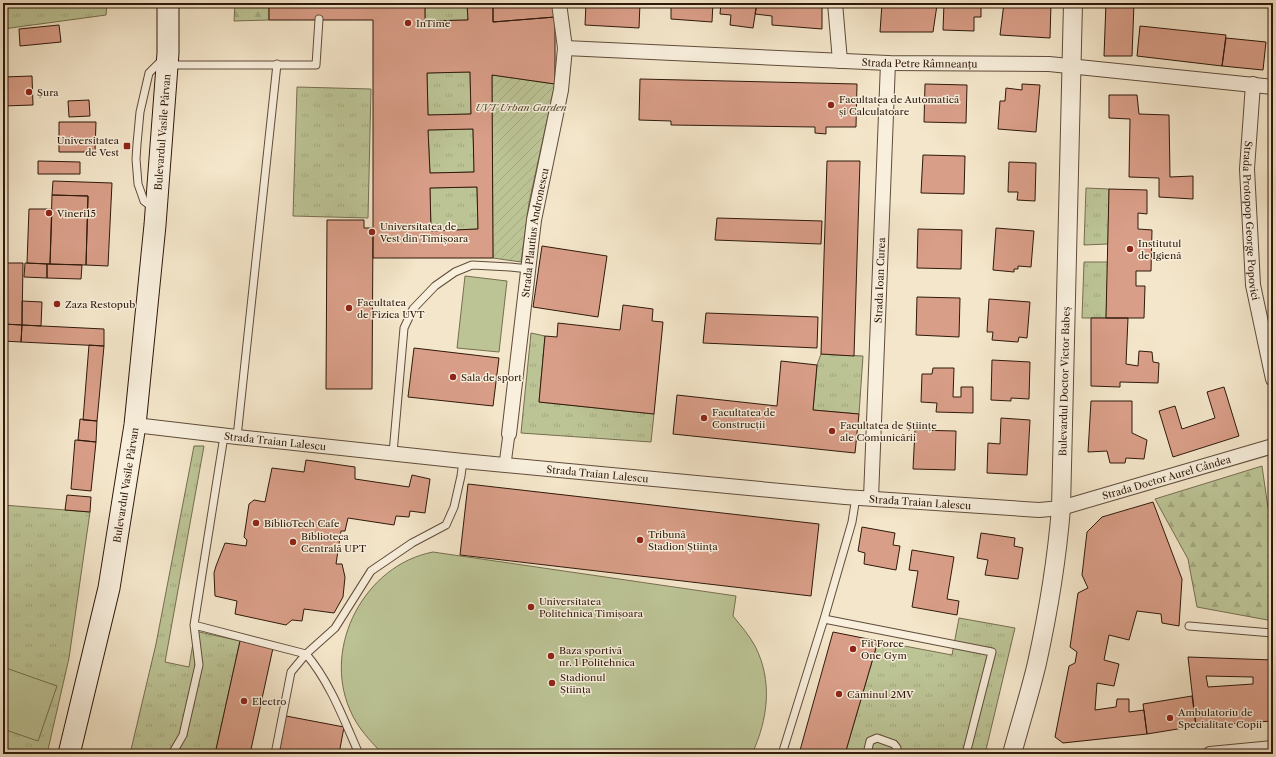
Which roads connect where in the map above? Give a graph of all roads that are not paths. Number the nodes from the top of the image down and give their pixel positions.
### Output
1 (559, 3) edge
2 (835, 3) edge
3 (1073, 3) edge
4 (170, 6) edge
5 (319, 19) dead end
6 (565, 48) junction
7 (168, 59) junction
8 (840, 61) junction
9 (888, 63) junction
10 (277, 64) junction
11 (1072, 66) junction
12 (1253, 84) junction
13 (1273, 87) edge
14 (528, 269) junction
15 (1273, 379) edge
16 (135, 425) junction
17 (509, 434) joint
18 (230, 437) junction
19 (1273, 446) edge
20 (393, 453) junction
21 (463, 461) junction
22 (505, 464) junction
23 (856, 497) junction
24 (872, 498) junction
25 (1060, 508) junction
26 (824, 619) junction
27 (194, 625) junction
28 (1189, 626) dead end
29 (1273, 633) edge
30 (306, 654) junction
31 (1273, 748) edge
32 (69, 754) edge
33 (172, 754) edge
34 (275, 754) edge
35 (359, 754) edge
36 (782, 754) edge
37 (867, 754) edge
38 (895, 754) edge
39 (966, 754) edge
40 (1012, 754) edge
41 (1210, 754) edge

1 - 6 street, Strada Plautius Andronescu
2 - 8 street
3 - 11 street, Bulevardul Doctor Victor Babeș
4 - 7 main road, Bulevardul Vasile Pârvan
5 - 10 lane
6 - 8 street, Strada Petre Râmneanțu
6 - 14 street, Strada Plautius Andronescu
7 - 10 lane
7 - 16 main road, Bulevardul Vasile Pârvan
8 - 9 street, Strada Petre Râmneanțu
9 - 11 street, Strada Petre Râmneanțu
9 - 24 street, Strada Ioan Curea
10 - 18 lane
11 - 12 street, Strada Petre Râmneanțu
11 - 25 street, Bulevardul Doctor Victor Babeș
12 - 13 street, Strada Petre Râmneanțu
12 - 15 street, Strada Protopop George Popovici
14 - 17 street, Strada Plautius Andronescu
14 - 20 lane
16 - 18 street, Strada Traian Lalescu
16 - 32 main road, Bulevardul Vasile Pârvan
17 - 22 street, Strada Plautius Andronescu
18 - 20 street, Strada Traian Lalescu
18 - 27 lane
19 - 25 street, Strada Doctor Aurel Cândea
20 - 21 street, Strada Traian Lalescu
21 - 22 street, Strada Traian Lalescu
21 - 30 lane
22 - 23 street, Strada Traian Lalescu
23 - 24 street, Strada Traian Lalescu
23 - 26 lane
24 - 25 street, Strada Traian Lalescu
25 - 40 street, Bulevardul Doctor Victor Babeș
26 - 36 lane
26 - 39 lane
27 - 30 lane
27 - 33 lane
28 - 29 lane
30 - 34 lane
30 - 35 lane
31 - 41 street
37 - 38 lane

